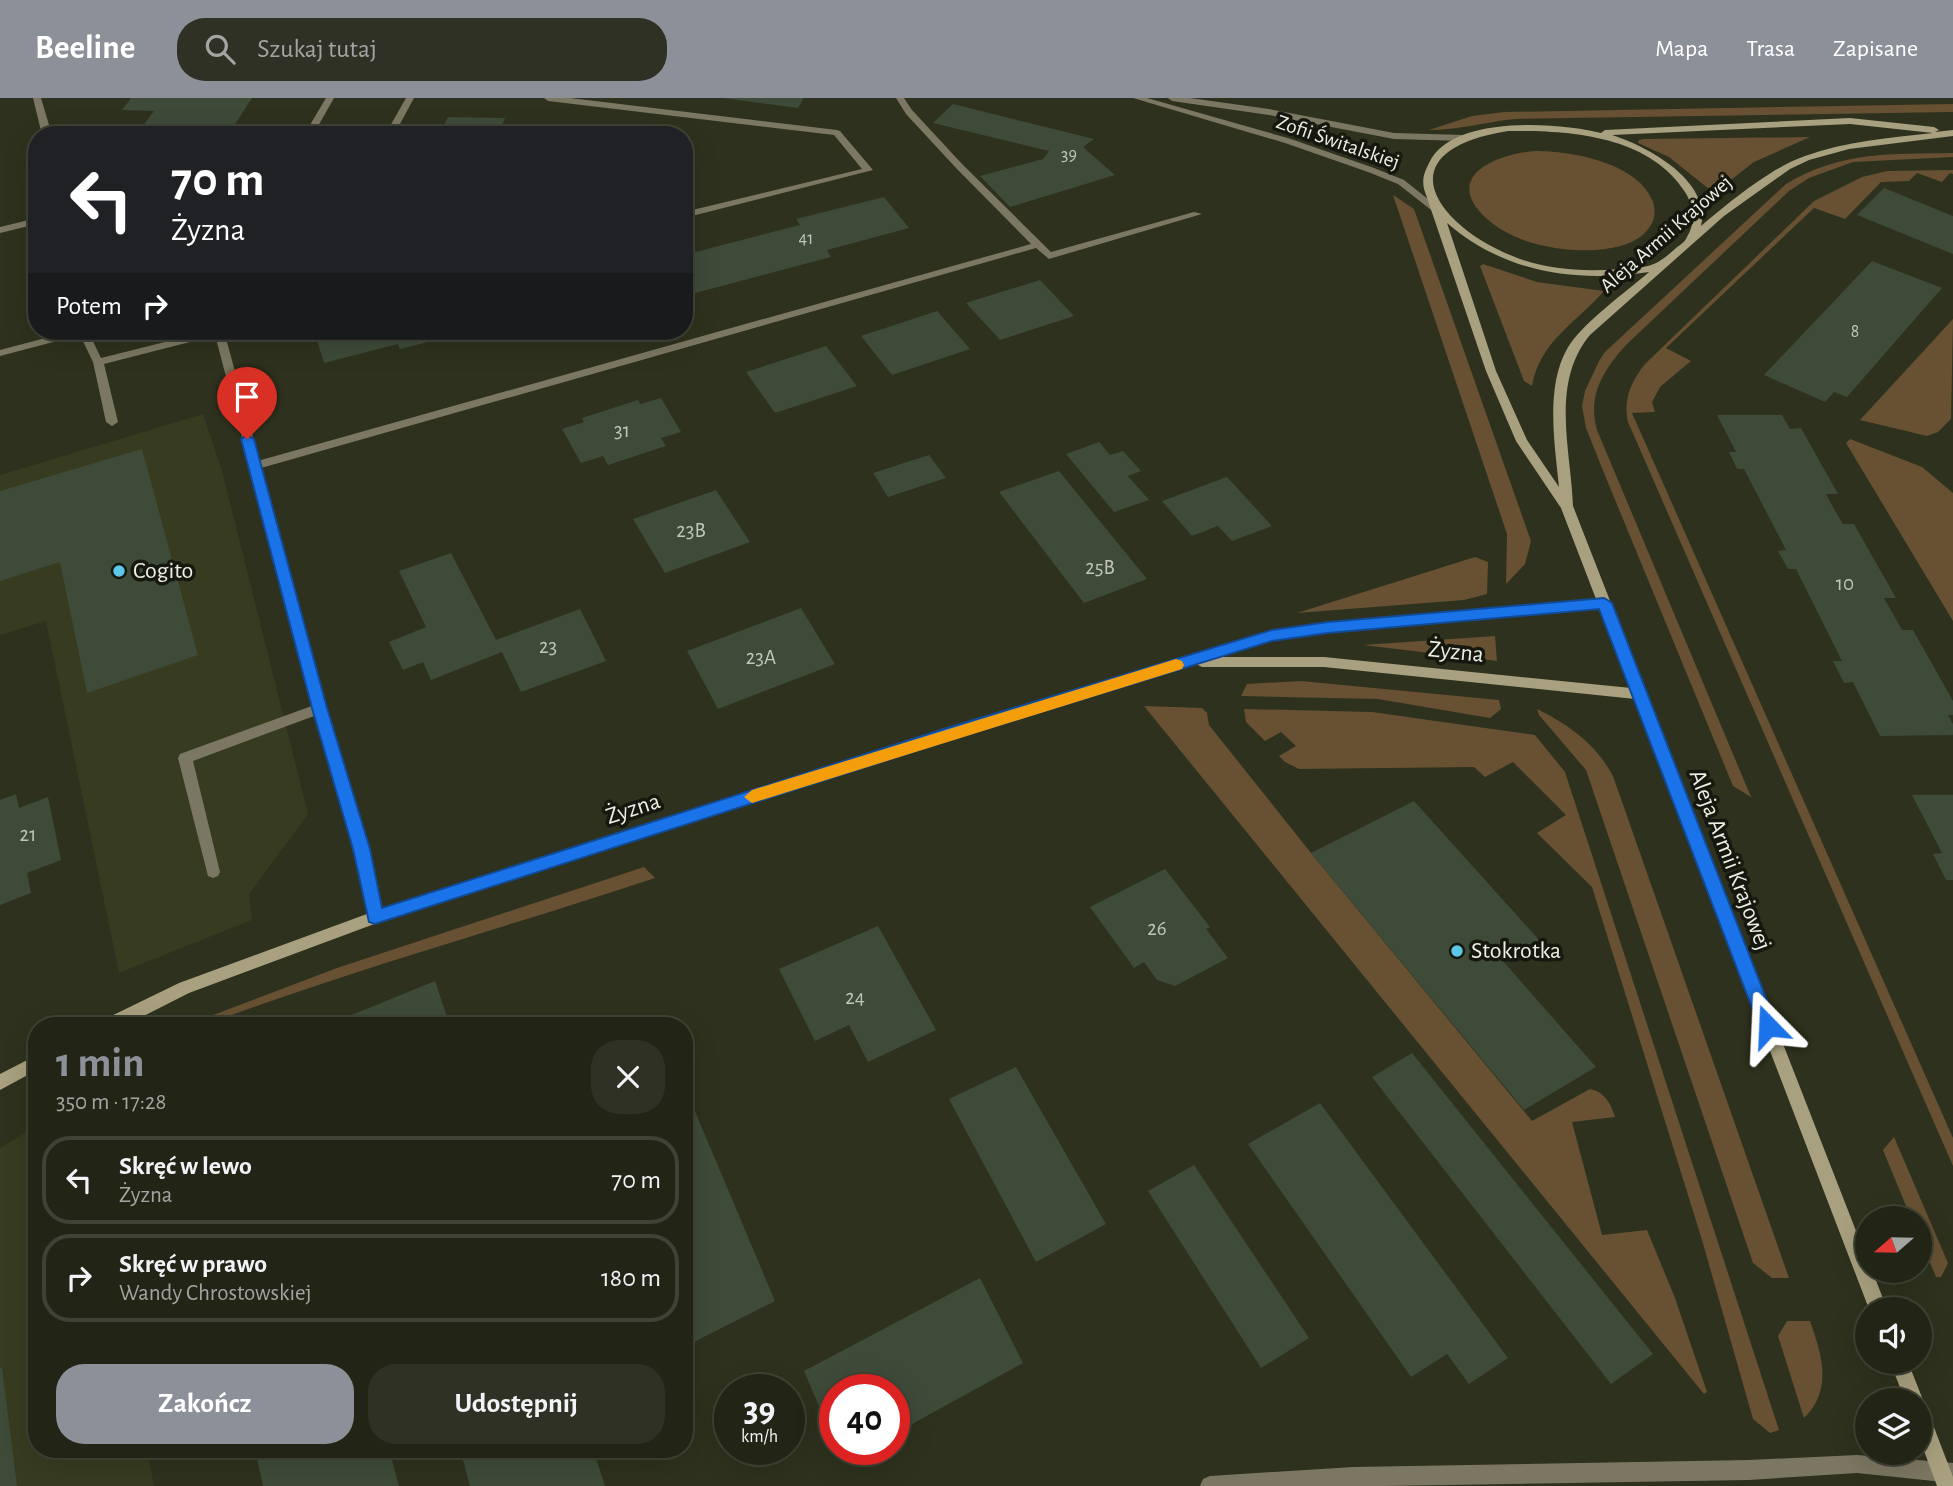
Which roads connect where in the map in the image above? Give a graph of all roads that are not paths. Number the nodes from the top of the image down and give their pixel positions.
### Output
1 (37, 98) edge
2 (330, 98) edge
3 (410, 98) edge
4 (548, 98) edge
5 (900, 98) edge
6 (1137, 98) edge
7 (1172, 98) edge
8 (45, 126) edge
9 (313, 126) edge
10 (393, 126) edge
11 (1953, 132) edge
12 (1587, 133) junction
13 (1465, 138) junction
14 (1438, 211) junction
15 (693, 213) edge
16 (1198, 214) dead end
17 (28, 223) edge
18 (0, 230) edge
19 (1691, 242) junction
20 (1037, 244) junction
21 (1664, 267) junction
22 (51, 340) edge
23 (87, 340) edge
24 (184, 340) edge
25 (221, 340) edge
26 (0, 354) edge
27 (97, 362) junction
28 (111, 422) dead end
29 (254, 466) junction
30 (1567, 507) junction
31 (1604, 603) junction
32 (1183, 663) junction
33 (1639, 694) junction
34 (320, 708) junction
35 (213, 872) dead end
36 (375, 917) junction
37 (125, 1017) edge
38 (28, 1067) edge
39 (0, 1082) edge
40 (1873, 1297) edge
41 (1932, 1443) edge
42 (1947, 1477) edge
43 (1716, 1478) edge
44 (1354, 1482) edge
45 (1210, 1486) edge

1 - 8 street
2 - 9 street
3 - 10 street
4 - 15 street
5 - 20 street
6 - 14 street, Zofii Świtalskiej
7 - 13 street
11 - 12 street, Aleja Armii Krajowej
11 - 19 street, Aleja Armii Krajowej
12 - 13 street
12 - 19 street
13 - 14 street, Aleja Armii Krajowej
14 - 21 street
14 - 30 street, Aleja Armii Krajowej
16 - 20 street
17 - 18 street
19 - 21 street, Aleja Armii Krajowej
20 - 29 street
21 - 30 street, Aleja Armii Krajowej
22 - 26 street
23 - 27 street
24 - 27 street
25 - 29 street
27 - 28 street
29 - 34 street
30 - 31 street, Aleja Armii Krajowej
31 - 32 street, Żyzna
31 - 33 street, Aleja Armii Krajowej
32 - 33 street, Żyzna
32 - 36 street, Żyzna
33 - 40 street, Aleja Armii Krajowej
34 - 35 street
34 - 36 street
36 - 37 street, Żyzna
38 - 39 street
41 - 42 street
42 - 43 street
43 - 44 street
44 - 45 street

